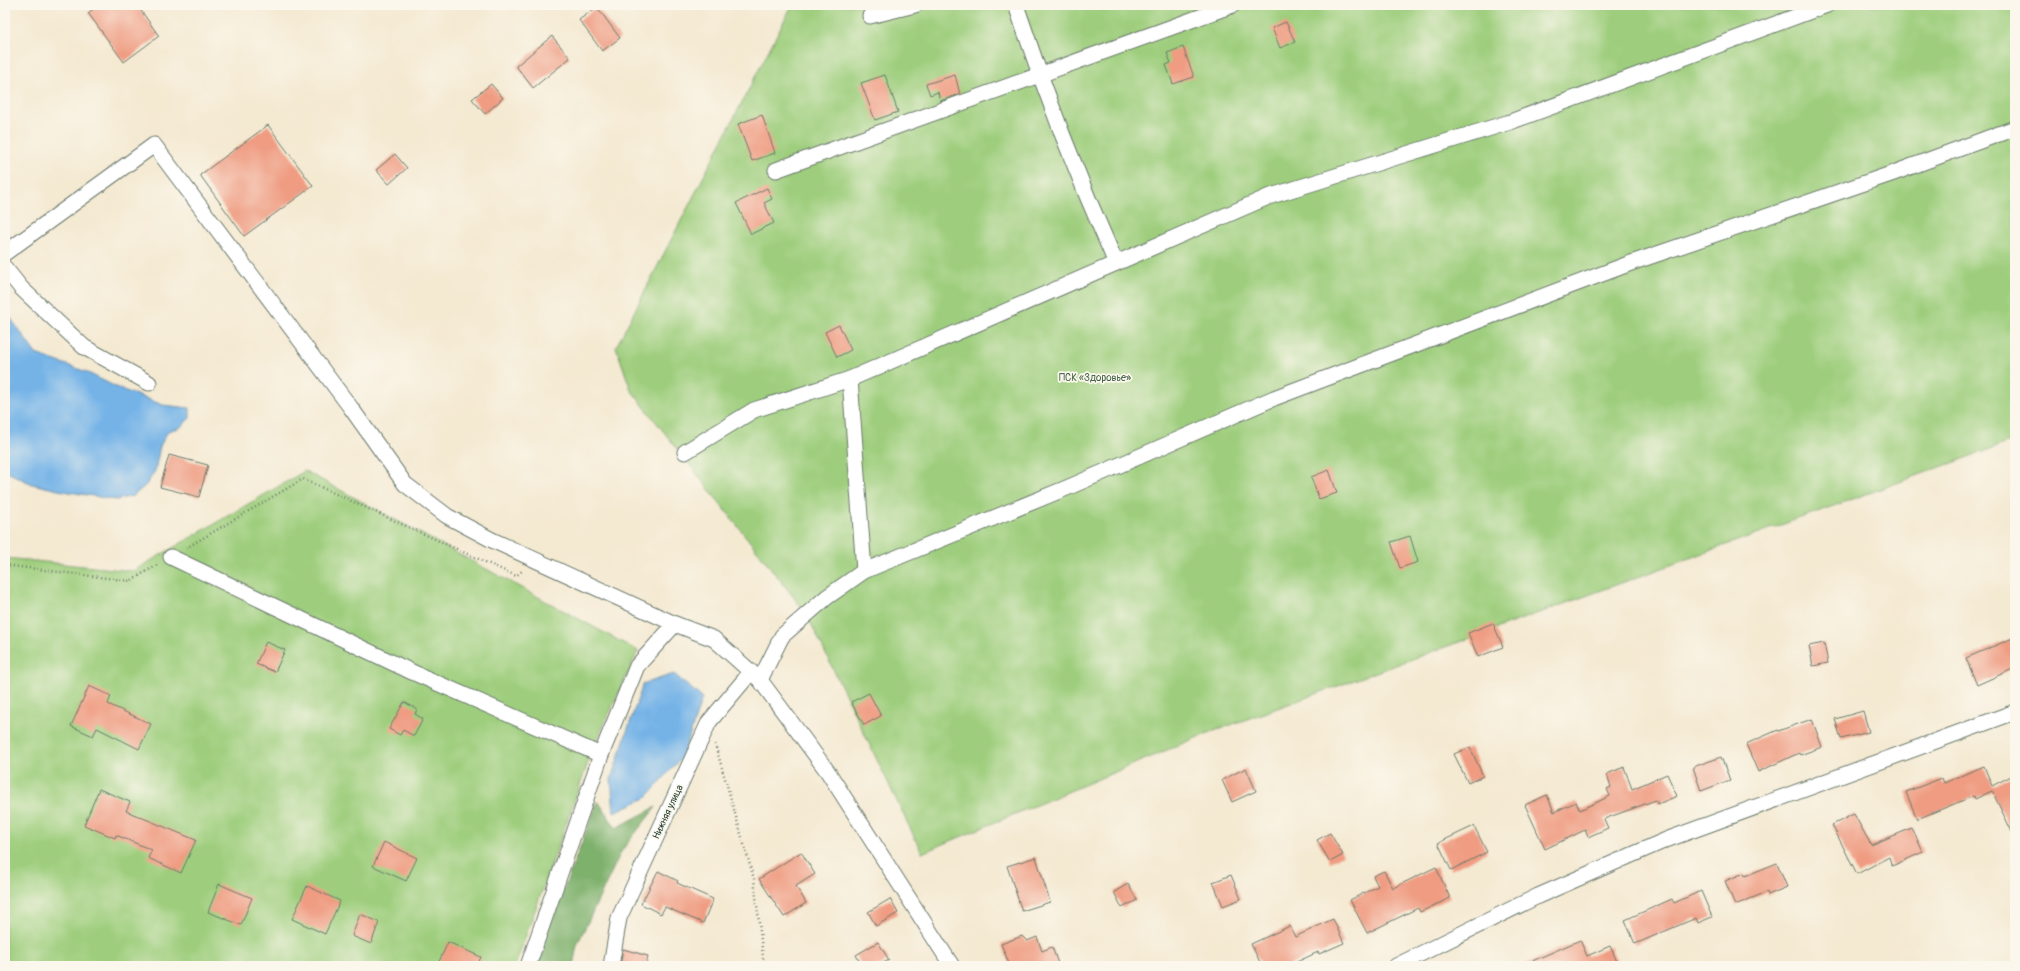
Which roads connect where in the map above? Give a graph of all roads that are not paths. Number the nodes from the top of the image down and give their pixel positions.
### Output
1 (915, 5) edge
2 (1016, 5) edge
3 (1233, 5) edge
4 (1827, 5) edge
5 (870, 16) dead end
6 (1039, 76) junction
7 (2015, 128) edge
8 (776, 170) dead end
9 (5, 253) edge
10 (1116, 263) junction
11 (5, 268) edge
12 (850, 379) junction
13 (149, 383) dead end
14 (686, 452) dead end
15 (171, 557) road end
16 (864, 571) junction
17 (675, 624) junction
18 (756, 676) junction
19 (2015, 712) edge
20 (601, 755) junction
21 (528, 966) edge
22 (610, 966) edge
23 (952, 966) edge
24 (1396, 966) edge

1 - 5 street
2 - 6 street
3 - 6 street
4 - 10 street
6 - 8 street
6 - 10 street
7 - 16 street, Нижняя улица
9 - 17 street
10 - 12 street
11 - 13 street
12 - 14 street
12 - 16 street
15 - 20 street
16 - 18 street, Нижняя улица
17 - 18 street
17 - 20 street
18 - 22 street, Нижняя улица
18 - 23 street
19 - 24 street
20 - 21 street

